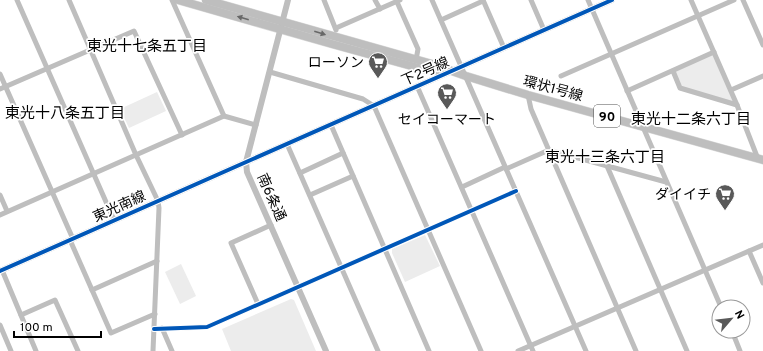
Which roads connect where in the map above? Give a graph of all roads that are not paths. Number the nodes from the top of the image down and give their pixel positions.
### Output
1 (17, 0) edge
2 (69, 0) edge
3 (172, 0) edge
4 (178, 0) edge
5 (206, 0) edge
6 (288, 0) edge
7 (324, 0) edge
8 (375, 0) edge
9 (432, 0) edge
10 (531, 0) edge
11 (588, 0) edge
12 (612, 0) edge
13 (691, 0) edge
14 (734, 0) edge
15 (743, 0) edge
16 (399, 1) edge
17 (483, 1) edge
18 (227, 6) edge
19 (592, 9) junction
20 (380, 10) junction
21 (698, 16) junction
22 (441, 20) junction
23 (282, 25) junction
24 (336, 28) junction
25 (544, 30) junction
26 (333, 41) junction
27 (763, 46) edge
28 (504, 48) junction
29 (90, 49) junction
30 (714, 52) junction
31 (611, 54) junction
32 (416, 60) junction
33 (462, 67) junction
34 (47, 68) junction
35 (673, 70) junction
36 (452, 71) junction
37 (270, 72) junction
38 (0, 74) edge
39 (466, 76) junction
40 (561, 76) dead end
41 (763, 76) edge
42 (416, 86) junction
43 (3, 88) edge
44 (731, 90) junction
45 (627, 91) junction
46 (528, 95) junction
47 (737, 105) junction
48 (374, 106) junction
49 (224, 116) junction
50 (256, 125) junction
51 (331, 125) junction
52 (641, 126) junction
53 (182, 135) junction
54 (287, 144) junction
55 (548, 150) junction
56 (343, 153) junction
57 (136, 155) junction
58 (761, 159) edge
59 (246, 162) junction
60 (607, 166) junction
61 (506, 168) junction
62 (300, 172) junction
63 (93, 174) junction
64 (353, 176) junction
65 (666, 182) junction
66 (462, 187) junction
67 (516, 191) junction
68 (52, 192) junction
69 (0, 195) edge
70 (310, 195) junction
71 (158, 201) junction
72 (472, 210) junction
73 (7, 212) junction
74 (0, 214) edge
75 (114, 220) junction
76 (271, 225) junction
77 (427, 229) junction
78 (71, 239) junction
79 (763, 245) edge
80 (385, 248) junction
81 (749, 251) junction
82 (157, 261) junction
83 (342, 268) junction
84 (705, 270) junction
85 (1, 271) edge
86 (763, 283) edge
87 (298, 287) junction
88 (660, 289) junction
89 (92, 290) junction
90 (718, 299) edge
91 (258, 304) junction
92 (617, 308) junction
93 (155, 314) junction
94 (21, 315) junction
95 (0, 325) edge
96 (575, 326) junction
97 (162, 328) junction
98 (154, 329) junction
99 (6, 338) junction
100 (735, 339) edge
101 (0, 341) edge
102 (530, 345) junction
103 (11, 351) edge
104 (36, 351) edge
105 (78, 351) edge
106 (153, 351) edge
107 (172, 351) edge
108 (326, 351) edge
109 (378, 351) edge
110 (429, 351) edge
111 (481, 351) edge
112 (518, 351) edge
113 (533, 351) edge
114 (586, 351) edge
115 (636, 351) edge
116 (687, 351) edge
117 (740, 351) edge

1 - 34 street
2 - 29 street
3 - 49 street
4 - 18 main road, 環状1号線 / 90
5 - 18 main road, 環状1号線 / 90
6 - 23 street, 南6条通
7 - 24 street
8 - 20 street
9 - 22 street
10 - 25 street
11 - 19 street
12 - 19 street, 下2号線
13 - 21 street
14 - 21 street
15 - 27 street
16 - 20 street
16 - 32 street
17 - 22 street
17 - 28 street
18 - 23 main road, 環状1号線 / 90
19 - 25 street, 下2号線
19 - 31 street
20 - 24 street
21 - 30 street
21 - 31 street
22 - 33 street
23 - 26 main road, 環状1号線 / 90
23 - 37 street, 南6条通
24 - 26 street
25 - 28 street, 下2号線
26 - 32 main road, 環状1号線 / 90
26 - 36 main road, 環状1号線 / 90
28 - 33 street, 下2号線
29 - 34 street
29 - 53 street
29 - 57 street
30 - 35 street
30 - 44 street
31 - 40 street
31 - 45 street
32 - 36 main road, 環状1号線 / 90
33 - 36 street, 下2号線
33 - 39 street
34 - 43 street
34 - 63 street
35 - 45 street
35 - 47 street
36 - 39 main road, 環状1号線 / 90
36 - 42 street, 下2号線
37 - 48 street
37 - 50 street, 南6条通
38 - 43 street
39 - 46 main road, 環状1号線 / 90
39 - 61 street
41 - 44 street
42 - 48 street, 下2号線
42 - 66 street
43 - 68 street
44 - 47 street
45 - 52 street
46 - 52 main road, 環状1号線 / 90
46 - 55 street
47 - 58 street
48 - 51 street, 下2号線
48 - 77 street
49 - 50 street
49 - 53 street
50 - 59 street, 南6条通
51 - 54 street, 下2号線
51 - 56 street
52 - 58 main road, 環状1号線 / 90
52 - 65 street
53 - 57 street
54 - 59 street, 下2号線
54 - 62 street
55 - 60 street
55 - 61 street
55 - 92 street
56 - 62 street
56 - 64 street
57 - 63 street
57 - 71 street
59 - 71 street, 東光南線
59 - 76 street, 南6条通
60 - 65 street
60 - 88 street
61 - 66 street
61 - 67 street
62 - 70 street
63 - 68 street
63 - 75 street
64 - 70 street
64 - 80 street
65 - 84 street
66 - 72 street
67 - 72 street
67 - 96 street
68 - 73 street
68 - 78 street
69 - 73 street
70 - 83 street
71 - 75 street, 東光南線
71 - 82 street
72 - 77 street
72 - 102 street
73 - 74 street
75 - 78 street, 東光南線
76 - 87 street, 南6条通
76 - 91 street
77 - 80 street
77 - 111 street
78 - 85 street, 東光南線
78 - 89 street
79 - 81 street
80 - 83 street
80 - 110 street
81 - 84 street
81 - 86 street
82 - 89 street
82 - 93 street
83 - 87 street
83 - 109 street
84 - 88 street
84 - 90 street
85 - 94 street
87 - 91 street
87 - 108 street, 南6条通
88 - 92 street
88 - 116 street
89 - 93 street
91 - 97 street
92 - 96 street
92 - 115 street
93 - 98 street
94 - 104 street
94 - 105 street
95 - 99 street
96 - 102 street
96 - 114 street
97 - 98 street
97 - 107 street
98 - 106 street
99 - 101 street
99 - 103 street
100 - 117 street
102 - 112 street
102 - 113 street

